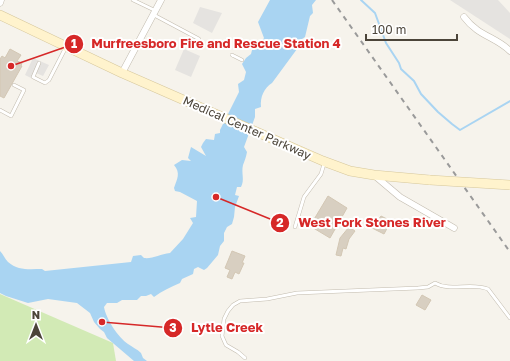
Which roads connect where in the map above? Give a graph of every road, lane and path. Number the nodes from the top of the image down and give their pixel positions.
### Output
1 (2, 0) edge
2 (133, 0) edge
3 (161, 0) edge
4 (0, 3) edge
5 (155, 13) junction
6 (0, 15) edge
7 (464, 17) dead end
8 (199, 39) dead end
9 (66, 47) junction
10 (510, 51) edge
11 (232, 55) dead end
12 (242, 60) dead end
13 (39, 63) dead end
14 (122, 73) junction
15 (14, 85) dead end
16 (0, 110) edge
17 (325, 162) junction
18 (374, 175) junction
19 (510, 185) edge
20 (295, 227) dead end
21 (454, 228) dead end
22 (510, 318) edge
23 (245, 358) dead end

1 - 4 street
2 - 5 lane
3 - 5 street
5 - 8 lane
5 - 14 street
6 - 9 main road, Medical Center Parkway
7 - 10 street
9 - 13 lane
9 - 14 main road, Medical Center Parkway
11 - 12 lane
14 - 17 main road, Medical Center Parkway
15 - 16 lane
17 - 18 main road, Medical Center Parkway
17 - 20 lane
18 - 19 main road, Medical Center Parkway, bridge
18 - 21 street
22 - 23 lane

